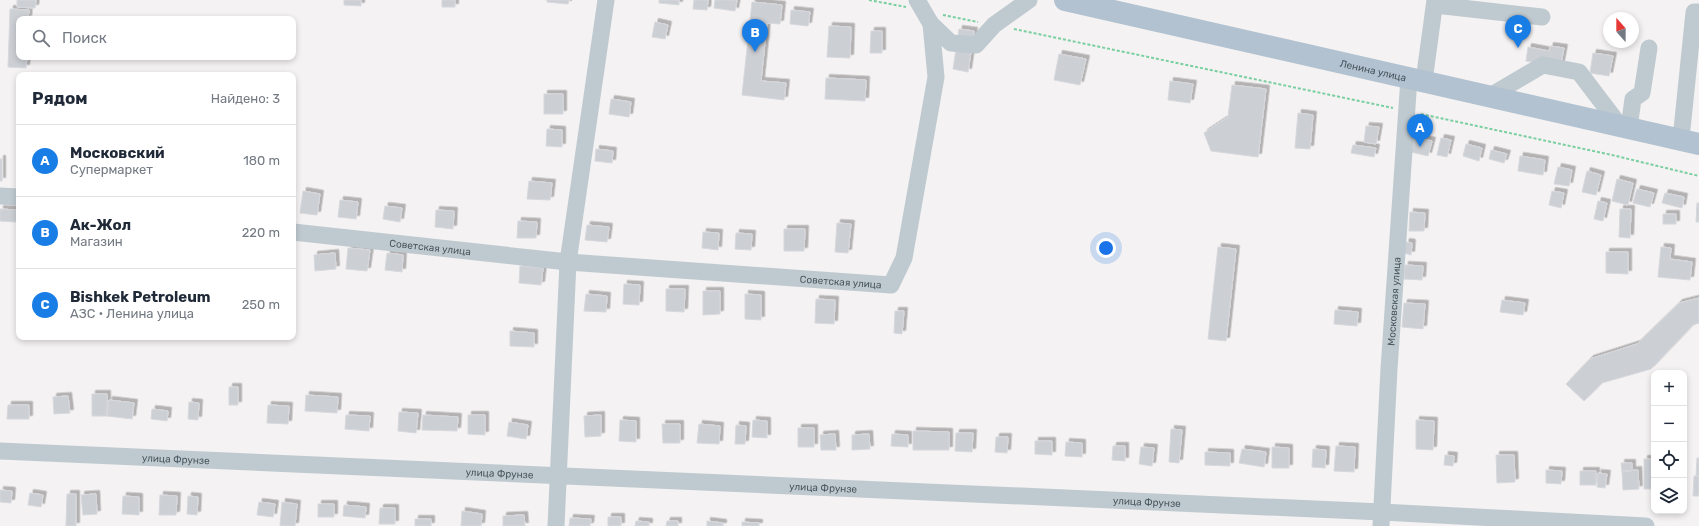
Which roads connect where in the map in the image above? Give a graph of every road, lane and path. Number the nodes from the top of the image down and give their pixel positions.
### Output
1 (606, 0) edge
2 (870, 0) edge
3 (1029, 0) edge
4 (1065, 0) edge
5 (1435, 3) edge
6 (924, 12) edge
7 (1699, 12) edge
8 (1542, 17) dead end
9 (994, 25) junction
10 (1649, 48) dead end
11 (1416, 79) junction
12 (1490, 96) junction
13 (1407, 111) junction
14 (1625, 127) junction
15 (1690, 142) edge
16 (1699, 176) edge
17 (0, 196) edge
18 (16, 197) edge
19 (296, 232) edge
20 (568, 262) junction
21 (0, 451) edge
22 (559, 475) junction
23 (1382, 519) edge
24 (556, 526) edge
25 (1646, 526) edge

1 - 20 street
2 - 6 path
3 - 9 street
4 - 11 main road, Ленина улица
5 - 8 street
5 - 11 street, Московская улица
6 - 9 path
6 - 9 street
6 - 20 street, Советская улица
7 - 15 street, Ленина улица
9 - 13 path
10 - 14 street
11 - 12 main road, Ленина улица
11 - 13 street, Московская улица
12 - 14 main road, Ленина улица
12 - 14 street
13 - 16 path
13 - 23 street, Московская улица
14 - 15 main road, Ленина улица
17 - 18 street
19 - 20 street, Советская улица
20 - 22 street
21 - 22 street, улица Фрунзе
22 - 23 street, улица Фрунзе
22 - 24 street
23 - 25 street, улица Фрунзе

